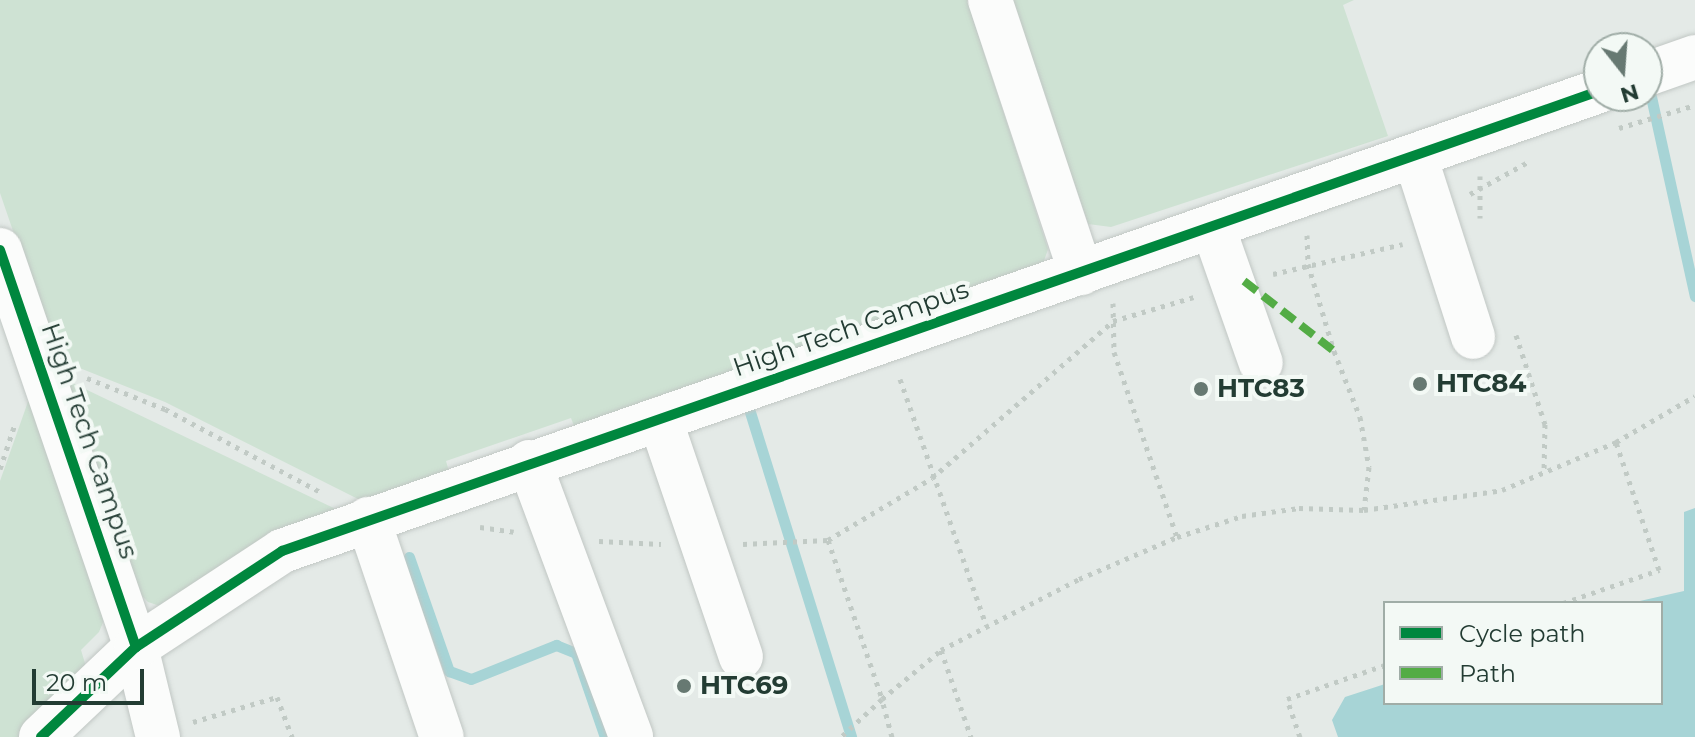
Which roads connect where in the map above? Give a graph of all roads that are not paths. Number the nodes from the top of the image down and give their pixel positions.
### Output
1 (990, 0) edge
2 (1695, 57) edge
3 (1663, 68) edge
4 (1599, 112) edge
5 (1415, 156) junction
6 (1213, 227) junction
7 (0, 250) edge
8 (1097, 267) junction
9 (1473, 337) dead end
10 (1261, 363) dead end
11 (660, 419) junction
12 (529, 462) junction
13 (352, 510) junction
14 (136, 647) junction
15 (741, 657) dead end
16 (158, 735) edge
17 (41, 737) edge
18 (442, 737) edge
19 (631, 737) edge

1 - 8 street
2 - 3 street
4 - 5 street, High Tech Campus
5 - 6 street, High Tech Campus
5 - 9 street
6 - 8 street, High Tech Campus
6 - 10 street
7 - 14 street, High Tech Campus
8 - 11 street, High Tech Campus
11 - 12 street, High Tech Campus
11 - 15 street
12 - 13 street, High Tech Campus
12 - 19 street
13 - 14 street, High Tech Campus
13 - 18 street
14 - 16 street
14 - 17 street, High Tech Campus

